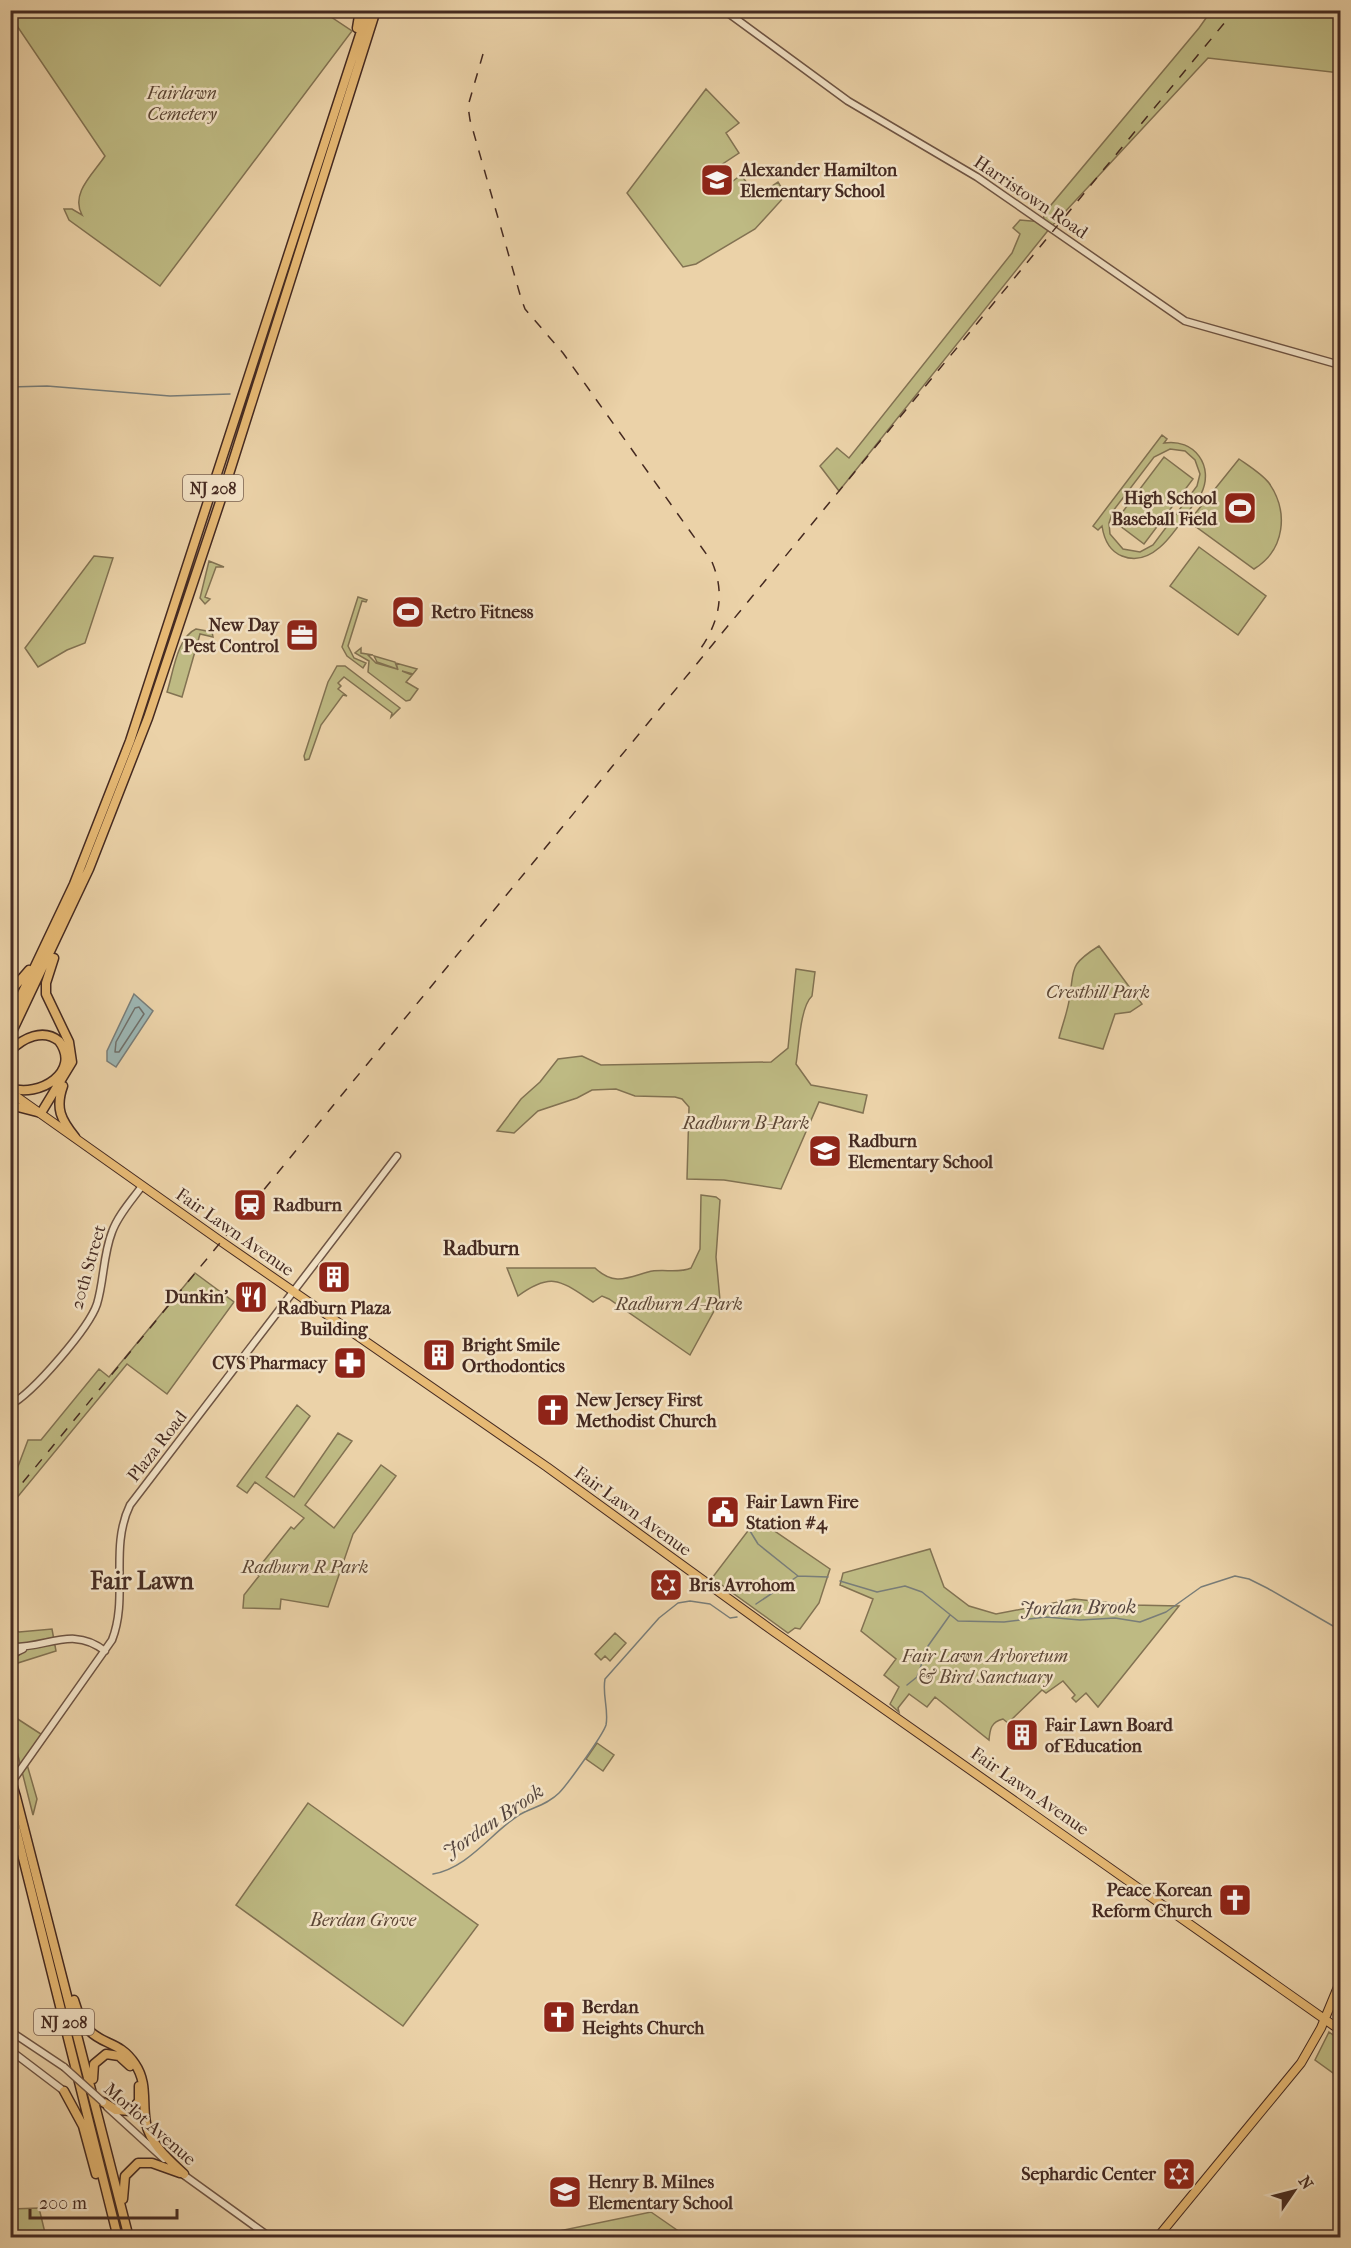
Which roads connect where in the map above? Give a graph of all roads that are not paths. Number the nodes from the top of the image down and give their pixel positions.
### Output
1 (360, 10) edge
2 (368, 10) edge
3 (378, 10) edge
4 (724, 10) edge
5 (341, 94) junction
6 (1341, 365) edge
7 (81, 887) junction
8 (55, 926) junction
9 (10, 992) edge
10 (10, 1019) edge
11 (10, 1036) edge
12 (10, 1051) edge
13 (70, 1069) junction
14 (10, 1090) edge
15 (10, 1105) edge
16 (41, 1113) junction
17 (75, 1137) junction
18 (397, 1156) dead end
19 (142, 1185) junction
20 (294, 1292) junction
21 (10, 1405) edge
22 (29, 1646) junction
23 (10, 1647) edge
24 (105, 1652) junction
25 (10, 1655) edge
26 (10, 1777) edge
27 (10, 1783) edge
28 (16, 1797) junction
29 (10, 1806) edge
30 (1341, 1982) edge
31 (1325, 2018) junction
32 (1341, 2030) edge
33 (10, 2031) edge
34 (10, 2050) edge
35 (64, 2091) joint
36 (103, 2102) junction
37 (101, 2127) junction
38 (184, 2174) junction
39 (129, 2236) edge
40 (117, 2238) edge
41 (271, 2238) edge
42 (1157, 2238) edge

1 - 5 highway
2 - 5 highway, NJ 208
3 - 7 highway, NJ 208
4 - 6 street, Harristown Road
5 - 8 highway, NJ 208
7 - 11 highway, NJ 208
7 - 13 highway
8 - 9 highway
8 - 10 highway, NJ 208
12 - 14 highway
13 - 16 highway
13 - 17 highway
14 - 16 main road, Fair Lawn Avenue
15 - 16 highway
16 - 17 main road, Fair Lawn Avenue
17 - 19 main road, Fair Lawn Avenue
18 - 20 street, Plaza Road
19 - 20 main road, Fair Lawn Avenue
19 - 21 street, 20th Street
20 - 24 street, Plaza Road
20 - 31 main road, Fair Lawn Avenue
22 - 23 street
22 - 24 street
22 - 25 street
24 - 27 street, Plaza Road
26 - 28 highway, NJ 208, bridge
28 - 37 highway, NJ 208
28 - 38 highway
29 - 40 highway, NJ 208
30 - 31 main road
31 - 32 main road, Fair Lawn Avenue
31 - 42 main road
33 - 36 street, Morlot Avenue, bridge
34 - 35 street
35 - 40 highway
36 - 37 highway
36 - 38 street, Morlot Avenue
37 - 39 highway, NJ 208
38 - 39 highway
38 - 41 street, Morlot Avenue

